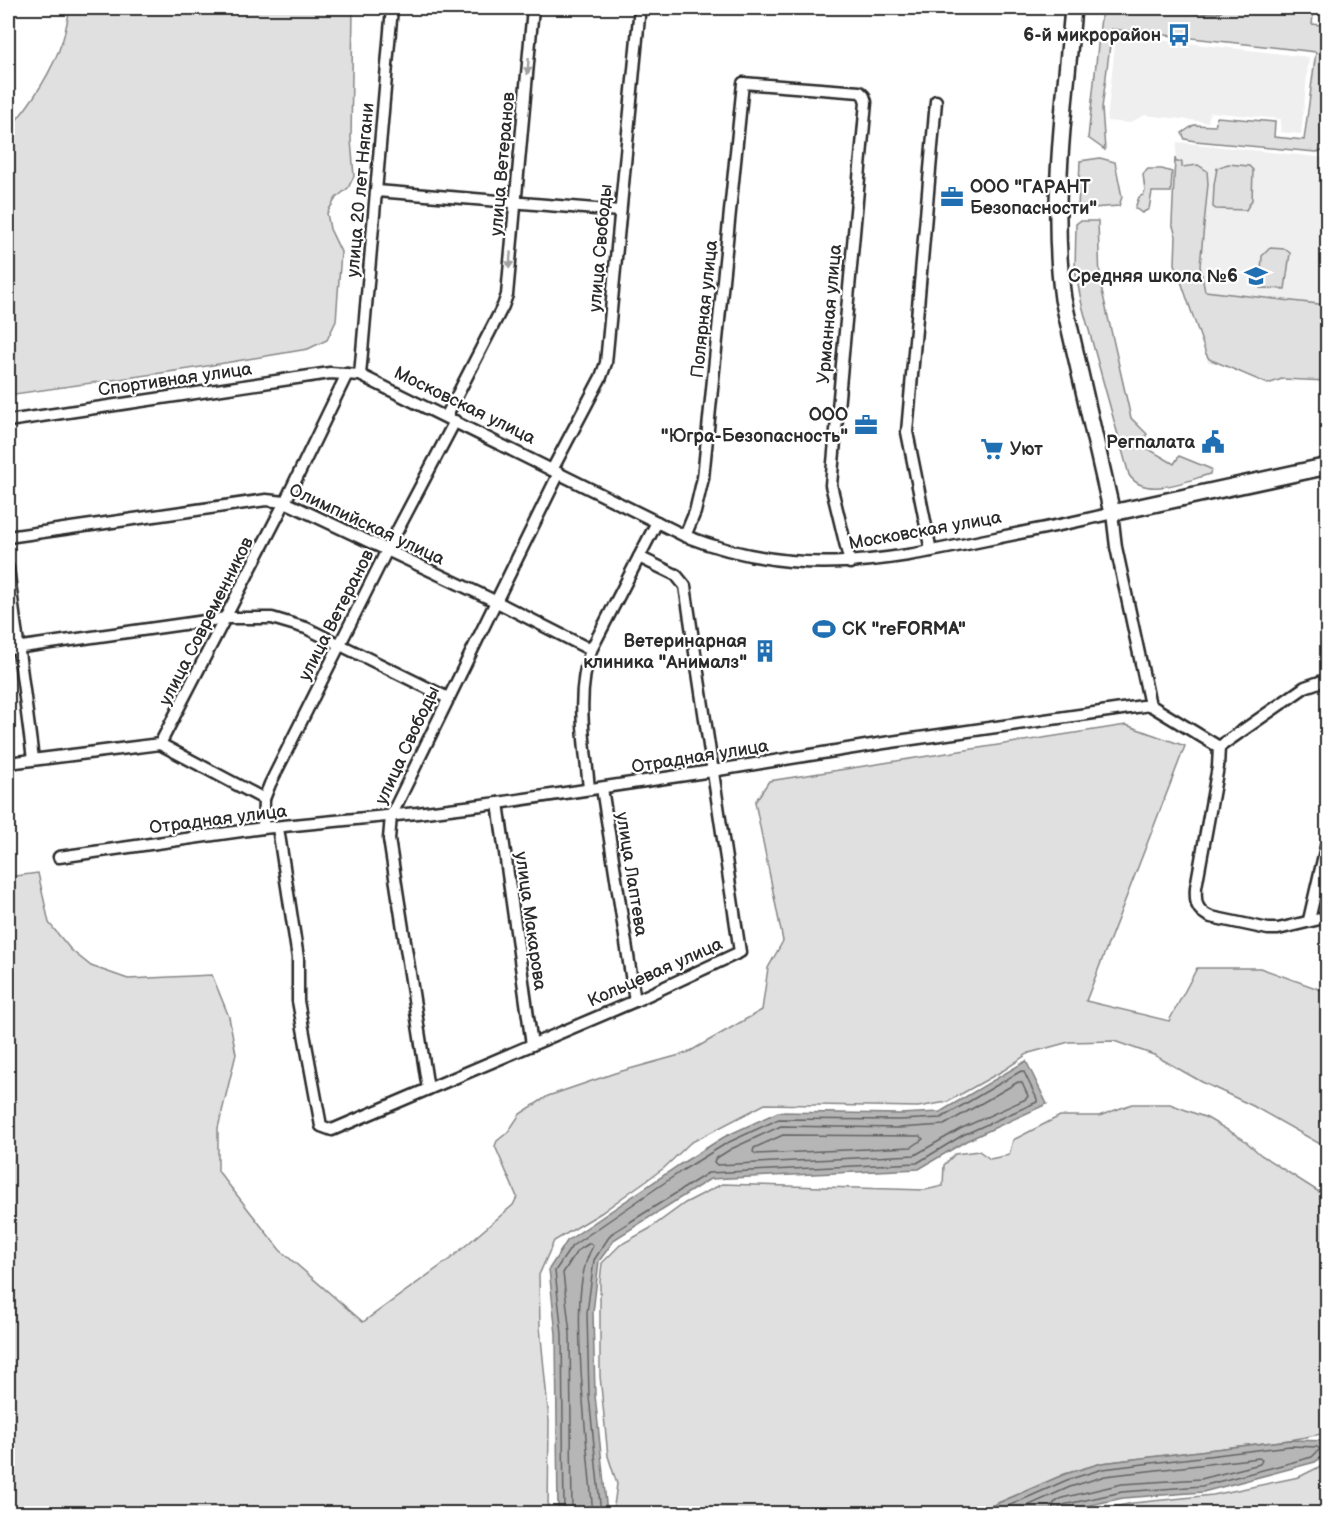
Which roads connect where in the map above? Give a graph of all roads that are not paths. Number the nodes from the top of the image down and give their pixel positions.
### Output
1 (392, 8) edge
2 (533, 8) edge
3 (1073, 8) edge
4 (639, 17) dead end
5 (936, 101) dead end
6 (866, 102) joint
7 (377, 190) junction
8 (515, 202) junction
9 (620, 211) junction
10 (347, 374) junction
11 (360, 375) junction
12 (450, 419) junction
13 (8, 421) edge
14 (1328, 466) edge
15 (555, 471) junction
16 (285, 502) junction
17 (1112, 513) junction
18 (657, 522) junction
19 (685, 536) junction
20 (8, 537) edge
21 (387, 550) junction
22 (931, 551) junction
23 (639, 557) junction
24 (850, 563) junction
25 (8, 568) edge
26 (495, 601) junction
27 (226, 618) junction
28 (340, 645) junction
29 (13, 648) edge
30 (591, 650) junction
31 (1328, 679) edge
32 (448, 698) junction
33 (1150, 705) junction
34 (160, 744) junction
35 (1219, 747) junction
36 (33, 759) junction
37 (8, 763) edge
38 (712, 771) junction
39 (602, 788) junction
40 (589, 789) junction
41 (264, 800) junction
42 (498, 802) junction
43 (391, 816) junction
44 (263, 828) junction
45 (278, 828) junction
46 (1328, 838) edge
47 (59, 857) dead end
48 (1328, 917) edge
49 (1309, 920) junction
50 (635, 1001) junction
51 (532, 1045) junction
52 (428, 1089) junction

1 - 7 street, улица 20 лет Нягани
2 -> 8 street, улица Ветеранов
3 - 17 main road
4 - 9 street, улица Свободы
5 - 22 street
6 - 19 street, Полярная улица
6 - 24 street, Урманная улица
7 - 8 street
7 - 11 street, улица 20 лет Нягани
8 - 9 street
8 -> 12 street, улица Ветеранов
9 - 15 street, улица Свободы
10 - 11 street, Московская улица
10 - 13 street, Спортивная улица
10 - 16 street, улица Современников
11 - 12 street, Московская улица
12 - 15 street, Московская улица
12 - 21 street, улица Ветеранов
14 - 17 main road, Московская улица
15 - 18 street, Московская улица
15 - 26 street, улица Свободы
16 - 20 street, Олимпийская улица
16 - 21 street, Олимпийская улица
16 - 27 street, улица Современников
17 - 22 street, Московская улица
17 - 33 street
18 - 19 street, Московская улица
18 - 23 street
19 - 24 street, Московская улица
21 - 26 street, Олимпийская улица
21 - 28 street, улица Ветеранов
22 - 24 street, Московская улица
23 - 30 street
23 - 38 street, Кольцевая улица
25 - 29 street
26 - 30 street, Олимпийская улица
26 - 32 street, улица Свободы
27 - 28 street
27 - 29 street
27 - 34 street, улица Современников
28 - 32 street
28 - 41 street, улица Ветеранов
29 - 36 street
30 - 40 street
31 - 35 street
32 - 43 street, улица Свободы
33 - 35 street
33 - 38 street, Отрадная улица
34 - 36 street
34 - 41 street
35 - 49 street
36 - 37 street
38 - 39 street, Отрадная улица
38 - 50 street, Кольцевая улица
39 - 40 street, Отрадная улица
39 - 50 street, улица Лаптева
40 - 42 street, Отрадная улица
41 - 44 street, улица Ветеранов
42 - 43 street, Отрадная улица
42 - 51 street, улица Макарова
43 - 45 street, Отрадная улица
43 - 52 street, улица Свободы
44 - 45 street, Отрадная улица
44 - 47 street, Отрадная улица
45 - 52 street, Кольцевая улица
46 - 49 street
48 - 49 street
50 - 51 street, Кольцевая улица
51 - 52 street, Кольцевая улица

